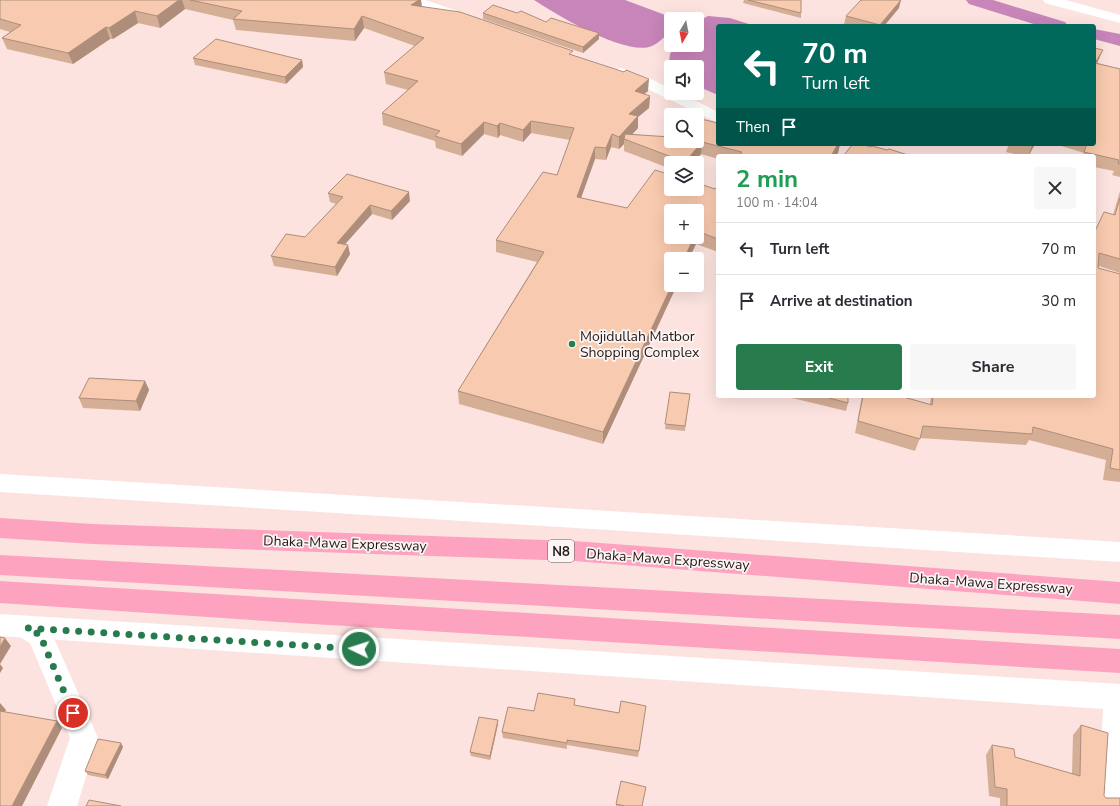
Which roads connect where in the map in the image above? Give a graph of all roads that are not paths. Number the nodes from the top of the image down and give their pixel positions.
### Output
1 (411, 0) edge
2 (1050, 0) edge
3 (1120, 19) edge
4 (481, 24) edge
5 (607, 69) edge
6 (716, 117) edge
7 (0, 483) edge
8 (0, 528) edge
9 (1120, 552) edge
10 (0, 565) edge
11 (0, 592) edge
12 (1120, 593) edge
13 (0, 625) edge
14 (1120, 627) edge
15 (27, 628) junction
16 (1120, 661) edge
17 (1119, 697) edge
18 (62, 806) edge
19 (1112, 806) edge

1 - 4 street
2 - 3 street
5 - 6 street
7 - 9 street
8 - 12 highway, Dhaka-Mawa Expressway / N8
10 - 14 highway
11 - 16 highway
13 - 15 street
15 - 17 street
15 - 18 street
17 - 19 street

